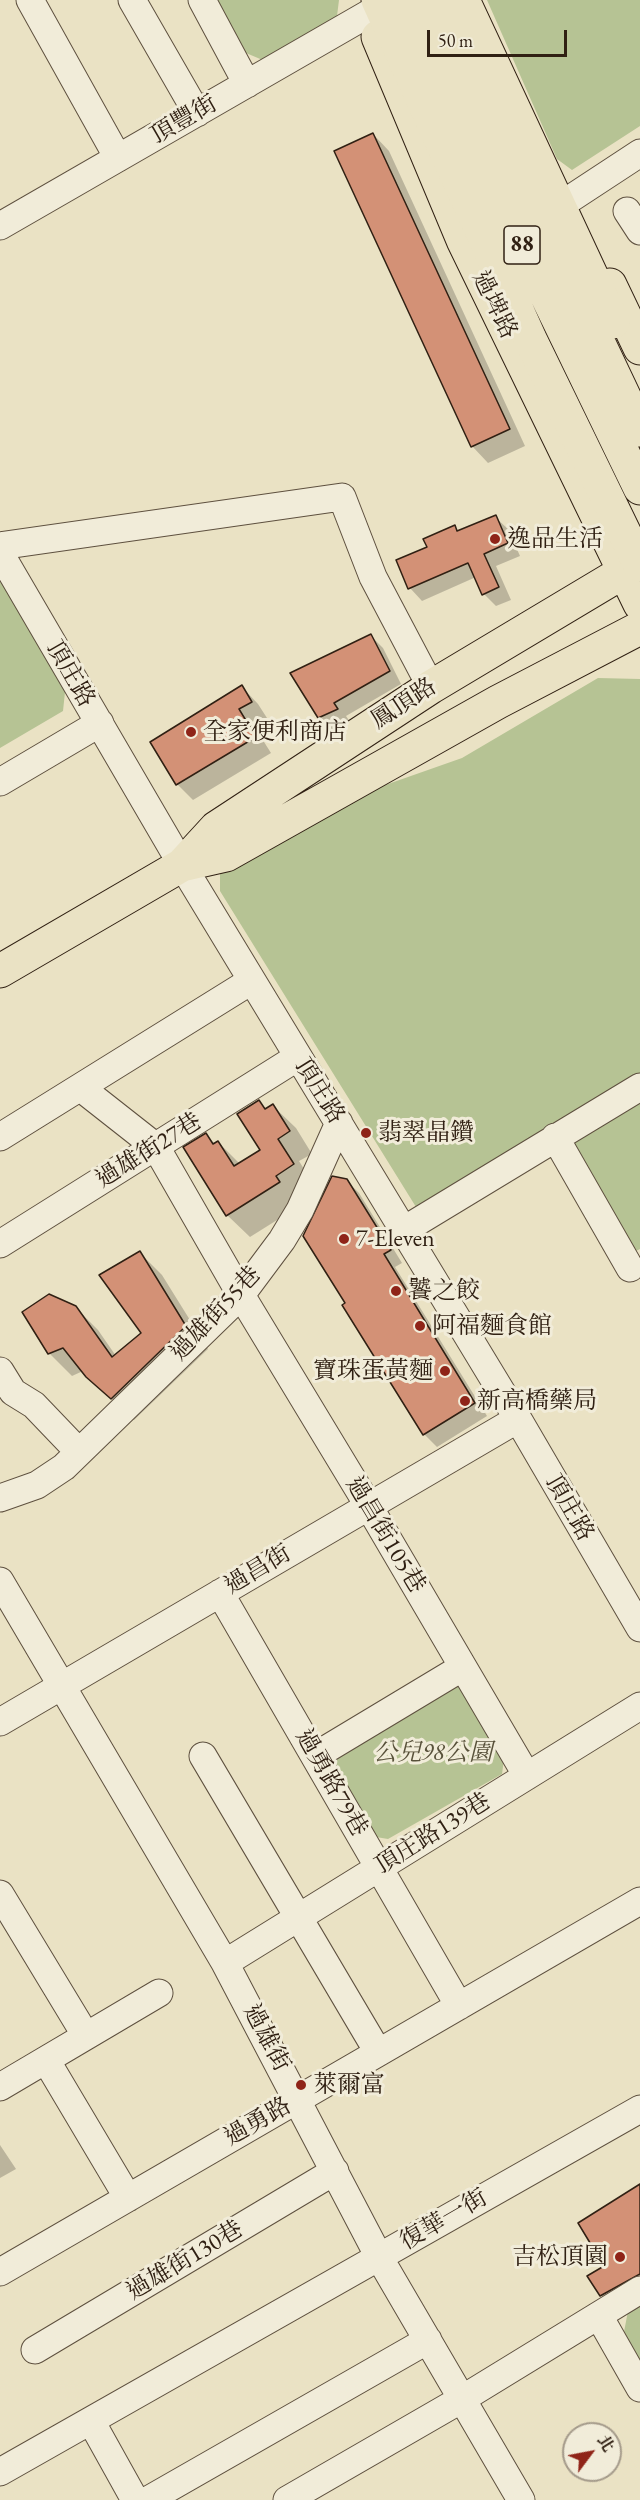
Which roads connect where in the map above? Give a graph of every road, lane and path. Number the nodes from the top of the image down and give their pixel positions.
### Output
1 (30, 0) edge
2 (132, 0) edge
3 (202, 0) edge
4 (409, 0) edge
5 (436, 0) edge
6 (463, 0) edge
7 (479, 0) edge
8 (369, 5) edge
9 (247, 84) junction
10 (197, 113) junction
11 (640, 153) edge
12 (118, 158) junction
13 (570, 199) junction
14 (0, 226) edge
15 (640, 348) edge
16 (640, 380) edge
17 (640, 430) edge
18 (640, 488) edge
19 (0, 546) edge
20 (0, 553) edge
21 (636, 566) edge
22 (640, 604) edge
23 (640, 628) edge
24 (430, 687) junction
25 (99, 723) junction
26 (0, 782) edge
27 (182, 865) junction
28 (0, 971) edge
29 (251, 981) junction
30 (298, 1057) junction
31 (640, 1087) edge
32 (81, 1088) junction
33 (339, 1123) junction
34 (0, 1137) edge
35 (555, 1137) junction
36 (156, 1147) junction
37 (404, 1230) junction
38 (0, 1244) edge
39 (637, 1272) edge
40 (240, 1295) junction
41 (0, 1371) edge
42 (518, 1419) junction
43 (79, 1452) junction
44 (0, 1498) edge
45 (368, 1505) junction
46 (0, 1581) edge
47 (220, 1593) junction
48 (640, 1628) edge
49 (463, 1667) junction
50 (63, 1685) junction
51 (640, 1706) edge
52 (0, 1722) edge
53 (203, 1756) dead end
54 (315, 1756) junction
55 (527, 1776) junction
56 (379, 1868) junction
57 (0, 1894) edge
58 (640, 1900) edge
59 (298, 1918) junction
60 (225, 1963) junction
61 (159, 1993) dead end
62 (459, 2006) junction
63 (86, 2036) junction
64 (378, 2052) junction
65 (46, 2060) junction
66 (0, 2087) edge
67 (298, 2099) junction
68 (640, 2109) edge
69 (335, 2171) junction
70 (128, 2198) junction
71 (379, 2257) junction
72 (0, 2272) edge
73 (640, 2290) edge
74 (599, 2316) junction
75 (428, 2340) junction
76 (35, 2350) dead end
77 (640, 2388) edge
78 (462, 2399) junction
79 (91, 2421) junction
80 (0, 2472) edge
81 (324, 2491) edge
82 (135, 2500) edge
83 (148, 2500) edge
84 (286, 2500) edge
85 (521, 2500) edge

1 - 12 street
2 - 10 street
3 - 9 street
4 - 18 main road, 88
5 - 17 main road, 88
6 - 16 main road
7 - 13 main road
8 - 9 street, 頂豐街
8 - 21 main road
8 - 21 main road, 過埤路
9 - 10 street, 頂豐街
10 - 12 street, 頂豐街
11 - 13 street
12 - 14 street, 頂豐街
13 - 15 main road
19 - 24 street
20 - 25 street, 頂庄路
21 - 22 main road, 過埤路
21 - 24 main road, 鳳頂路
23 - 27 main road, 鳳頂路
24 - 27 main road, 鳳頂路
25 - 26 street
25 - 27 street, 頂庄路
27 - 28 main road, 鳳頂路
27 - 29 street, 頂庄路
29 - 30 street, 頂庄路
29 - 32 street
30 - 33 street, 頂庄路
30 - 36 street, 過雄街27巷
31 - 35 street
32 - 34 street
32 - 36 street
33 - 37 street, 頂庄路
33 - 40 street, 過雄街55巷
35 - 37 street
35 - 39 street
36 - 38 street, 過雄街27巷
36 - 40 street, 過昌街105巷
37 - 42 street, 頂庄路
40 - 43 street, 過雄街55巷
40 - 45 street, 過昌街105巷
41 - 43 street
42 - 45 street, 過昌街
42 - 48 street, 頂庄路
43 - 44 street, 過雄街55巷
45 - 47 street, 過昌街
45 - 49 street, 過昌街105巷
46 - 50 street, 過雄街
47 - 50 street, 過昌街
47 - 54 street, 過勇路79巷
49 - 54 street
49 - 55 street, 過昌街105巷
50 - 52 street, 過昌街
50 - 60 street, 過雄街
51 - 55 street, 頂庄路139巷
53 - 59 street
54 - 56 street, 過勇路79巷
55 - 56 street, 頂庄路139巷
56 - 59 street, 頂庄路139巷
56 - 62 street, 過勇路79巷
57 - 63 street
58 - 62 street, 過勇路
59 - 60 street, 頂庄路139巷
59 - 64 street
60 - 67 street, 過雄街
61 - 63 street
62 - 64 street, 過勇路
63 - 65 street
64 - 67 street, 過勇路
65 - 66 street
65 - 70 street
67 - 69 street, 過雄街
67 - 70 street, 過勇路
68 - 71 street, 復華一街
69 - 71 street, 過雄街
69 - 76 street, 過雄街130巷
70 - 72 street, 過勇路
71 - 75 street, 過雄街
71 - 79 street, 復華一街
73 - 74 street
74 - 77 street
74 - 78 street
75 - 78 street, 過雄街
75 - 83 street
78 - 81 street
78 - 85 street, 過雄街
79 - 80 street, 復華一街
79 - 82 street
81 - 84 street

